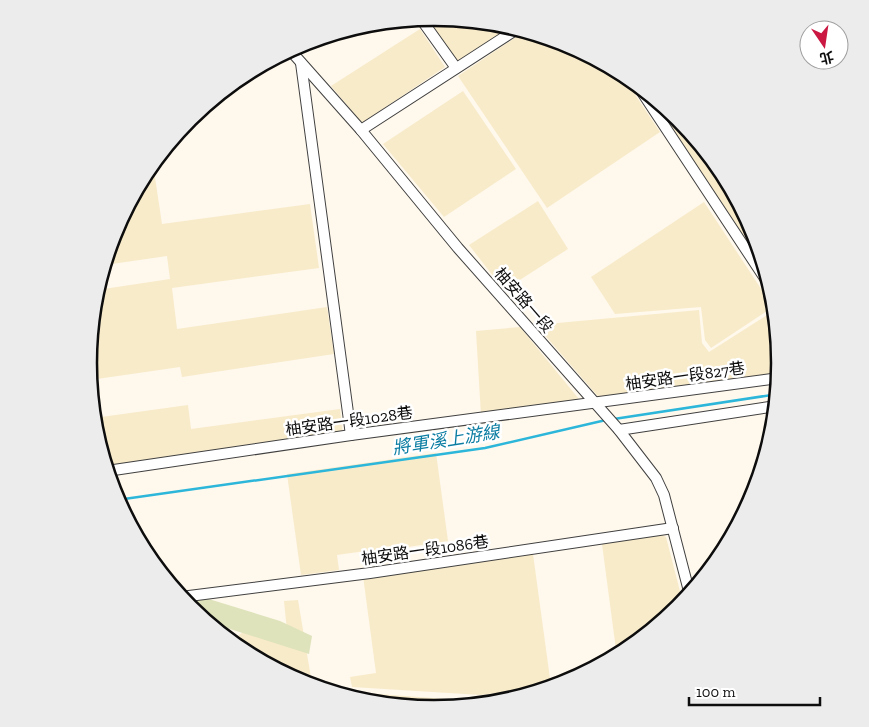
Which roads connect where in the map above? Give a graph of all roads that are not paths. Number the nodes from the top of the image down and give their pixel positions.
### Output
1 (426, 26) edge
2 (508, 35) edge
3 (295, 56) edge
4 (301, 63) junction
5 (456, 68) junction
6 (650, 104) edge
7 (361, 130) junction
8 (757, 267) edge
9 (771, 379) edge
10 (595, 404) junction
11 (769, 407) edge
12 (619, 430) junction
13 (351, 435) junction
14 (114, 470) edge
15 (673, 528) junction
16 (688, 586) edge
17 (191, 597) edge

1 - 5 street
2 - 5 street
3 - 4 street, 柚安路一段
4 - 7 street, 柚安路一段
4 - 13 street
5 - 7 street
6 - 8 street
7 - 10 street, 柚安路一段
9 - 10 street, 柚安路一段827巷
10 - 12 street, 柚安路一段
10 - 13 street, 柚安路一段1028巷
11 - 12 street
12 - 15 street, 柚安路一段
13 - 14 street, 柚安路一段1028巷
15 - 16 street, 柚安路一段
15 - 17 street, 柚安路一段1086巷

